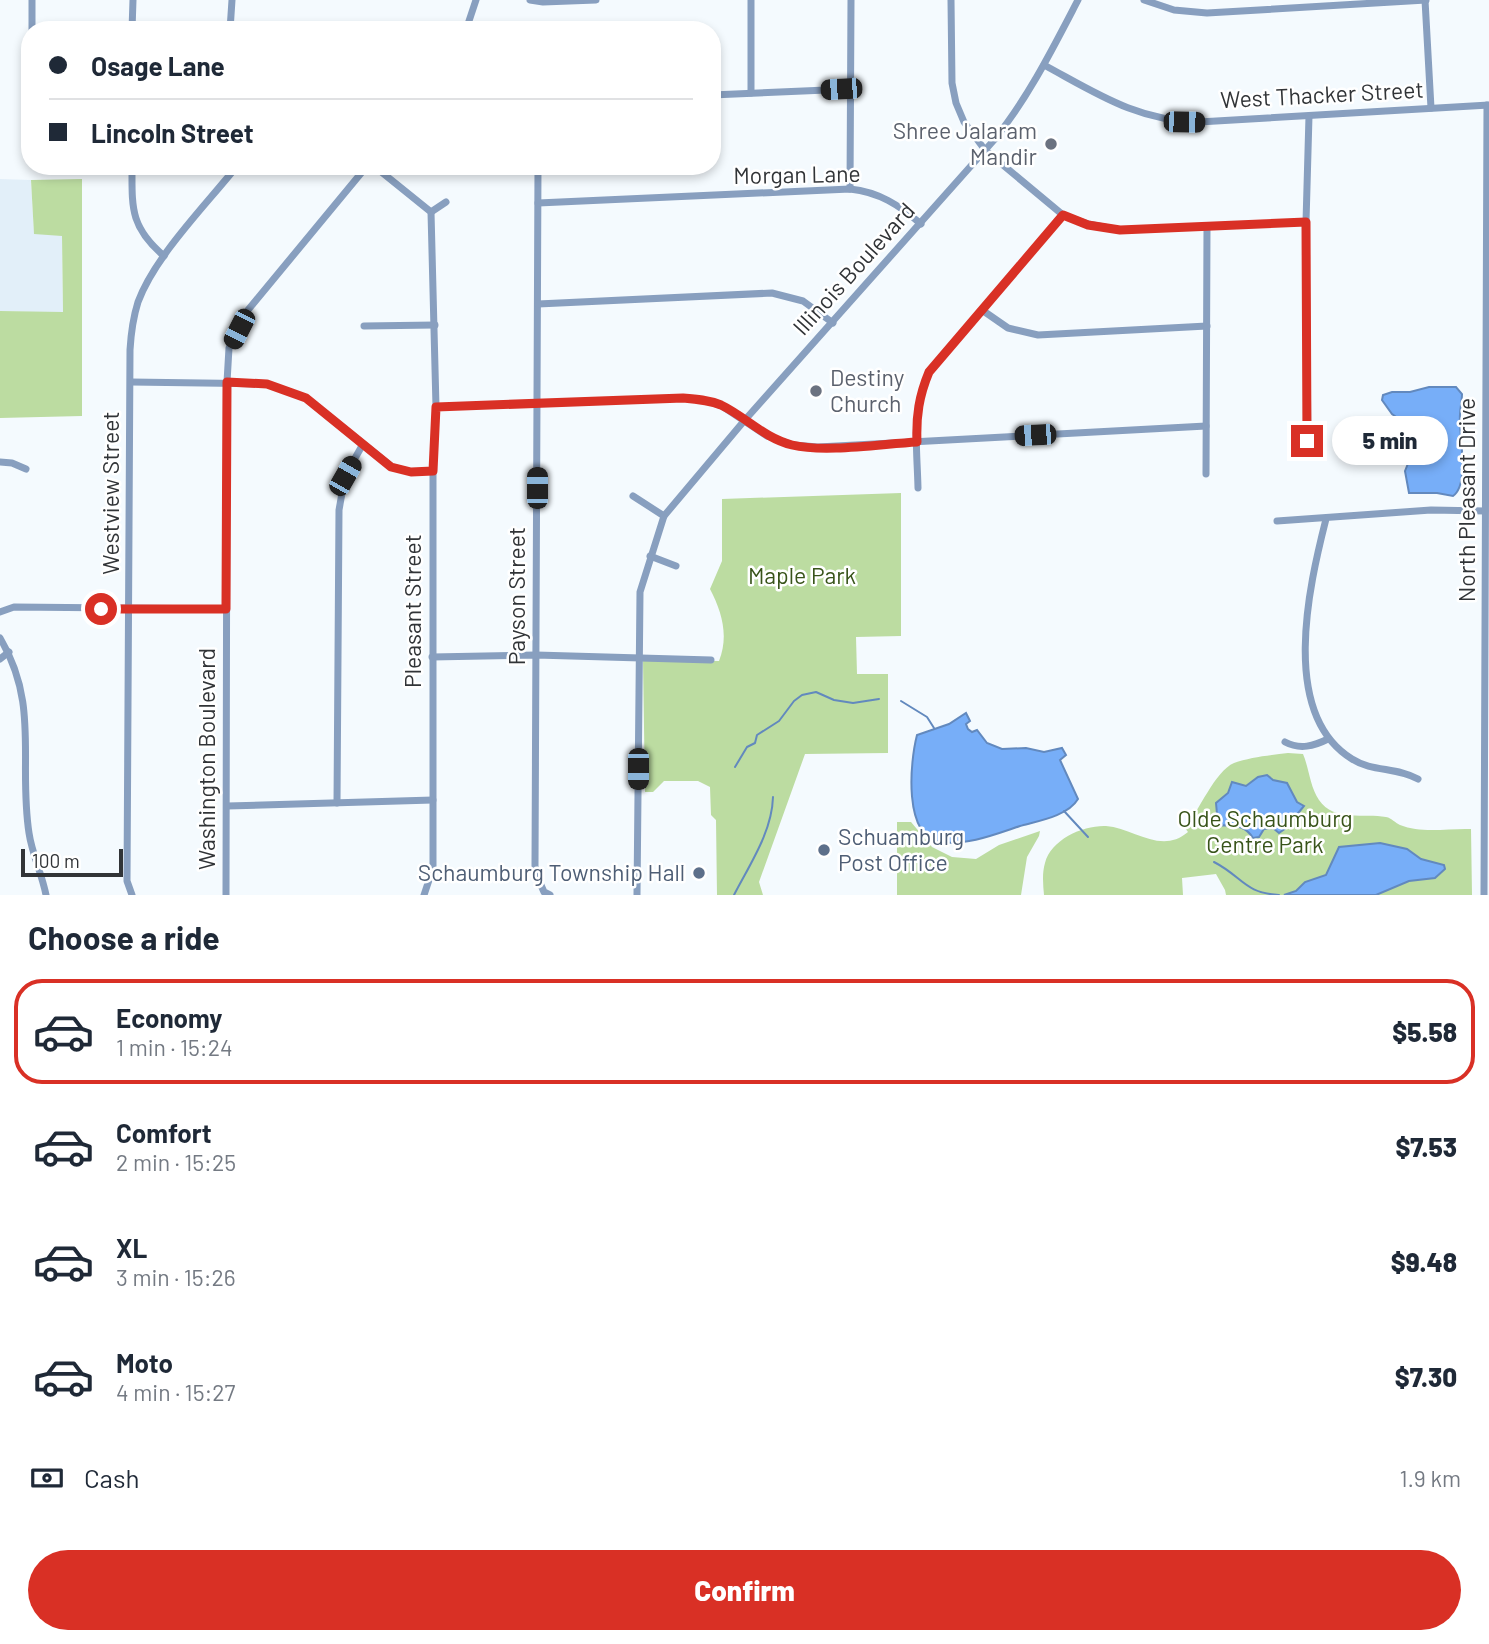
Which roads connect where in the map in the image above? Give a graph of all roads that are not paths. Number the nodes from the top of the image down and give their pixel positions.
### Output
1 (32, 0) edge
2 (133, 0) edge
3 (232, 0) edge
4 (476, 0) edge
5 (530, 0) edge
6 (596, 0) edge
7 (751, 0) edge
8 (851, 0) edge
9 (951, 0) edge
10 (1078, 0) edge
11 (1144, 0) edge
12 (1425, 0) edge
13 (32, 21) edge
14 (132, 21) edge
15 (231, 21) edge
16 (469, 21) edge
17 (1044, 65) junction
18 (850, 89) junction
19 (751, 93) junction
20 (721, 95) edge
21 (1488, 105) edge
22 (1431, 108) junction
23 (1308, 116) junction
24 (985, 150) junction
25 (132, 175) edge
26 (230, 175) edge
27 (360, 175) edge
28 (385, 175) edge
29 (538, 175) edge
30 (850, 189) junction
31 (446, 202) dead end
32 (538, 203) junction
33 (431, 212) junction
34 (1063, 215) junction
35 (1306, 222) junction
36 (920, 224) junction
37 (1207, 226) junction
38 (164, 256) junction
39 (538, 304) junction
40 (982, 310) junction
41 (833, 323) junction
42 (435, 325) junction
43 (364, 326) dead end
44 (1207, 326) junction
45 (131, 382) junction
46 (227, 382) junction
47 (538, 404) junction
48 (436, 407) junction
49 (744, 421) junction
50 (1206, 426) junction
51 (917, 442) junction
52 (363, 444) junction
53 (1308, 456) dead end
54 (0, 462) edge
55 (26, 469) dead end
56 (433, 471) junction
57 (1206, 474) dead end
58 (918, 488) dead end
59 (633, 496) dead end
60 (1485, 511) junction
61 (664, 516) junction
62 (1326, 519) junction
63 (1278, 521) dead end
64 (1487, 551) edge
65 (650, 556) junction
66 (676, 566) dead end
67 (226, 609) junction
68 (129, 610) junction
69 (0, 612) edge
70 (0, 638) edge
71 (9, 652) junction
72 (536, 655) junction
73 (432, 657) junction
74 (639, 657) junction
75 (0, 659) edge
76 (711, 660) dead end
77 (1487, 720) edge
78 (1328, 739) junction
79 (1285, 742) dead end
80 (1418, 779) dead end
81 (433, 800) junction
82 (337, 803) junction
83 (227, 806) junction
84 (545, 894) edge
85 (46, 895) edge
86 (132, 895) edge
87 (226, 895) edge
88 (424, 895) edge
89 (637, 895) edge
90 (1485, 895) edge

1 - 13 street
2 - 14 street
3 - 15 street
4 - 16 street
5 - 6 street
7 - 19 street
8 - 18 street
9 - 24 street
10 - 17 street, Illinois Boulevard
11 - 12 street
12 - 22 street
17 - 23 street, West Thacker Street
17 - 24 street, Illinois Boulevard
18 - 19 street
18 - 30 street
19 - 20 street
21 - 22 street, West Thacker Street
21 - 60 street, North Pleasant Drive
22 - 23 street, West Thacker Street
23 - 35 street
24 - 34 street
24 - 36 street, Illinois Boulevard
25 - 38 street
26 - 38 street, Westview Street
27 - 46 street, Washington Boulevard
28 - 33 street
29 - 32 street, Payson Street
30 - 32 street, Morgan Lane
30 - 36 street, Morgan Lane
31 - 33 street
32 - 39 street, Payson Street
33 - 42 street, Pleasant Street
34 - 37 street
34 - 40 street
35 - 37 street
35 - 53 street
36 - 41 street, Illinois Boulevard
37 - 44 street
38 - 45 street, Westview Street
39 - 41 street
39 - 47 street, Payson Street
40 - 44 street
40 - 51 street
41 - 49 street, Illinois Boulevard
42 - 43 street
42 - 48 street, Pleasant Street
44 - 50 street
45 - 46 street
45 - 68 street, Westview Street
46 - 52 street
46 - 67 street, Washington Boulevard
47 - 48 street
47 - 49 street
47 - 72 street, Payson Street
48 - 56 street, Pleasant Street
49 - 51 street
49 - 61 street, Illinois Boulevard
50 - 51 street
50 - 57 street
51 - 58 street
52 - 56 street
52 - 82 street
54 - 55 street
56 - 73 street, Pleasant Street
59 - 61 street
60 - 62 street
60 - 64 street, North Pleasant Drive
61 - 65 street, Illinois Boulevard
62 - 63 street
62 - 78 street
64 - 77 street, North Pleasant Drive
65 - 66 street
65 - 74 street, Illinois Boulevard
67 - 68 street
67 - 83 street, Washington Boulevard
68 - 69 street
68 - 86 street, Westview Street
70 - 71 street
71 - 75 street
71 - 85 street
72 - 73 street
72 - 74 street
72 - 84 street, Payson Street
73 - 81 street, Pleasant Street
74 - 76 street
74 - 89 street, Illinois Boulevard
77 - 90 street, North Pleasant Drive
78 - 79 street
78 - 80 street
81 - 82 street
81 - 88 street, Pleasant Street
82 - 83 street
83 - 87 street, Washington Boulevard

